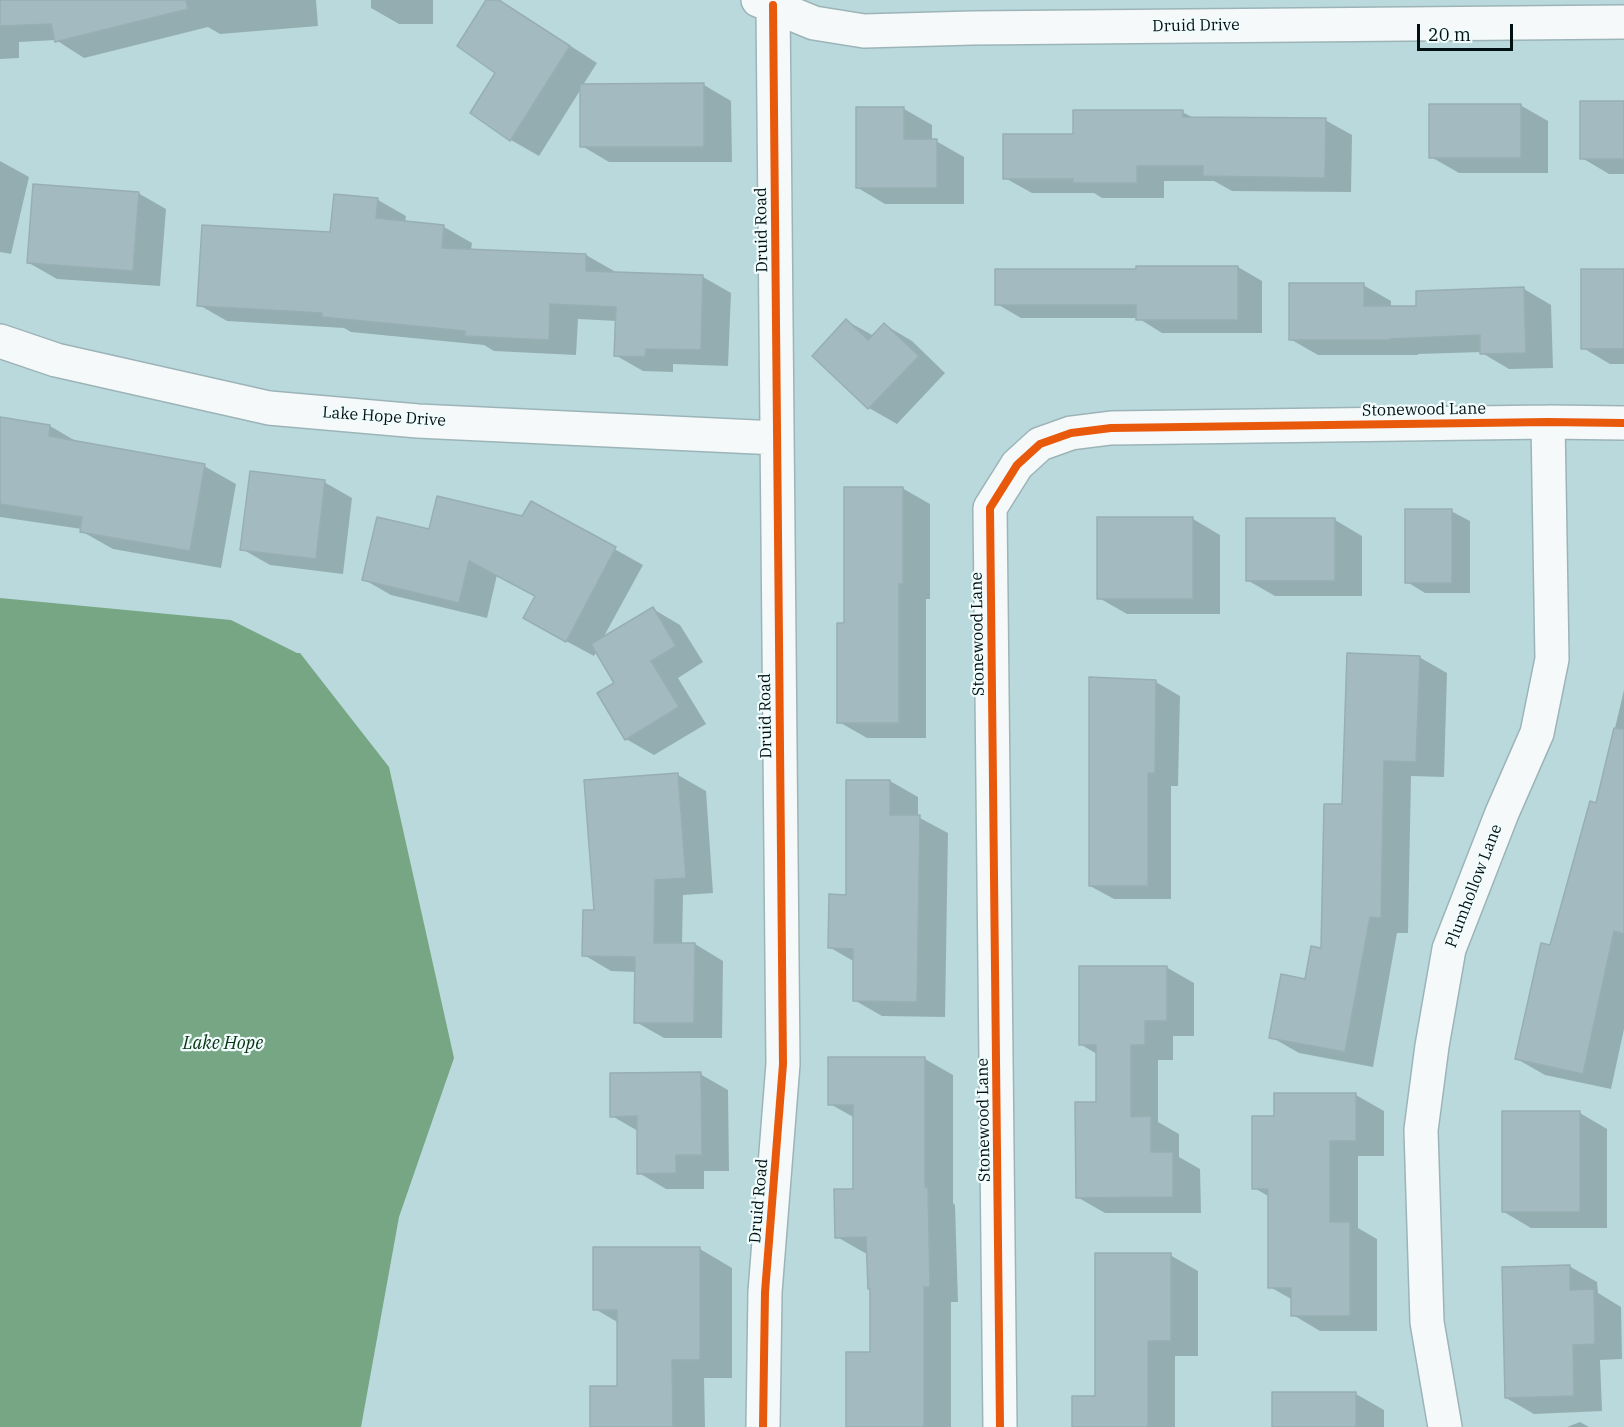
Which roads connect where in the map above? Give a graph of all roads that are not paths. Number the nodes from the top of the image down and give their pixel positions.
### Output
1 (766, 2) edge
2 (972, 14) edge
3 (1624, 22) edge
4 (0, 341) edge
5 (1548, 422) junction
6 (1624, 423) edge
7 (777, 438) junction
8 (763, 1427) edge
9 (1000, 1427) edge
10 (1445, 1427) edge

1 - 2 street, Druid Drive
1 - 7 street, Druid Road
2 - 3 street, Druid Drive
4 - 7 street, Lake Hope Drive
5 - 6 street, Stonewood Lane
5 - 9 street, Stonewood Lane
5 - 10 street, Plumhollow Lane
7 - 8 street, Druid Road

